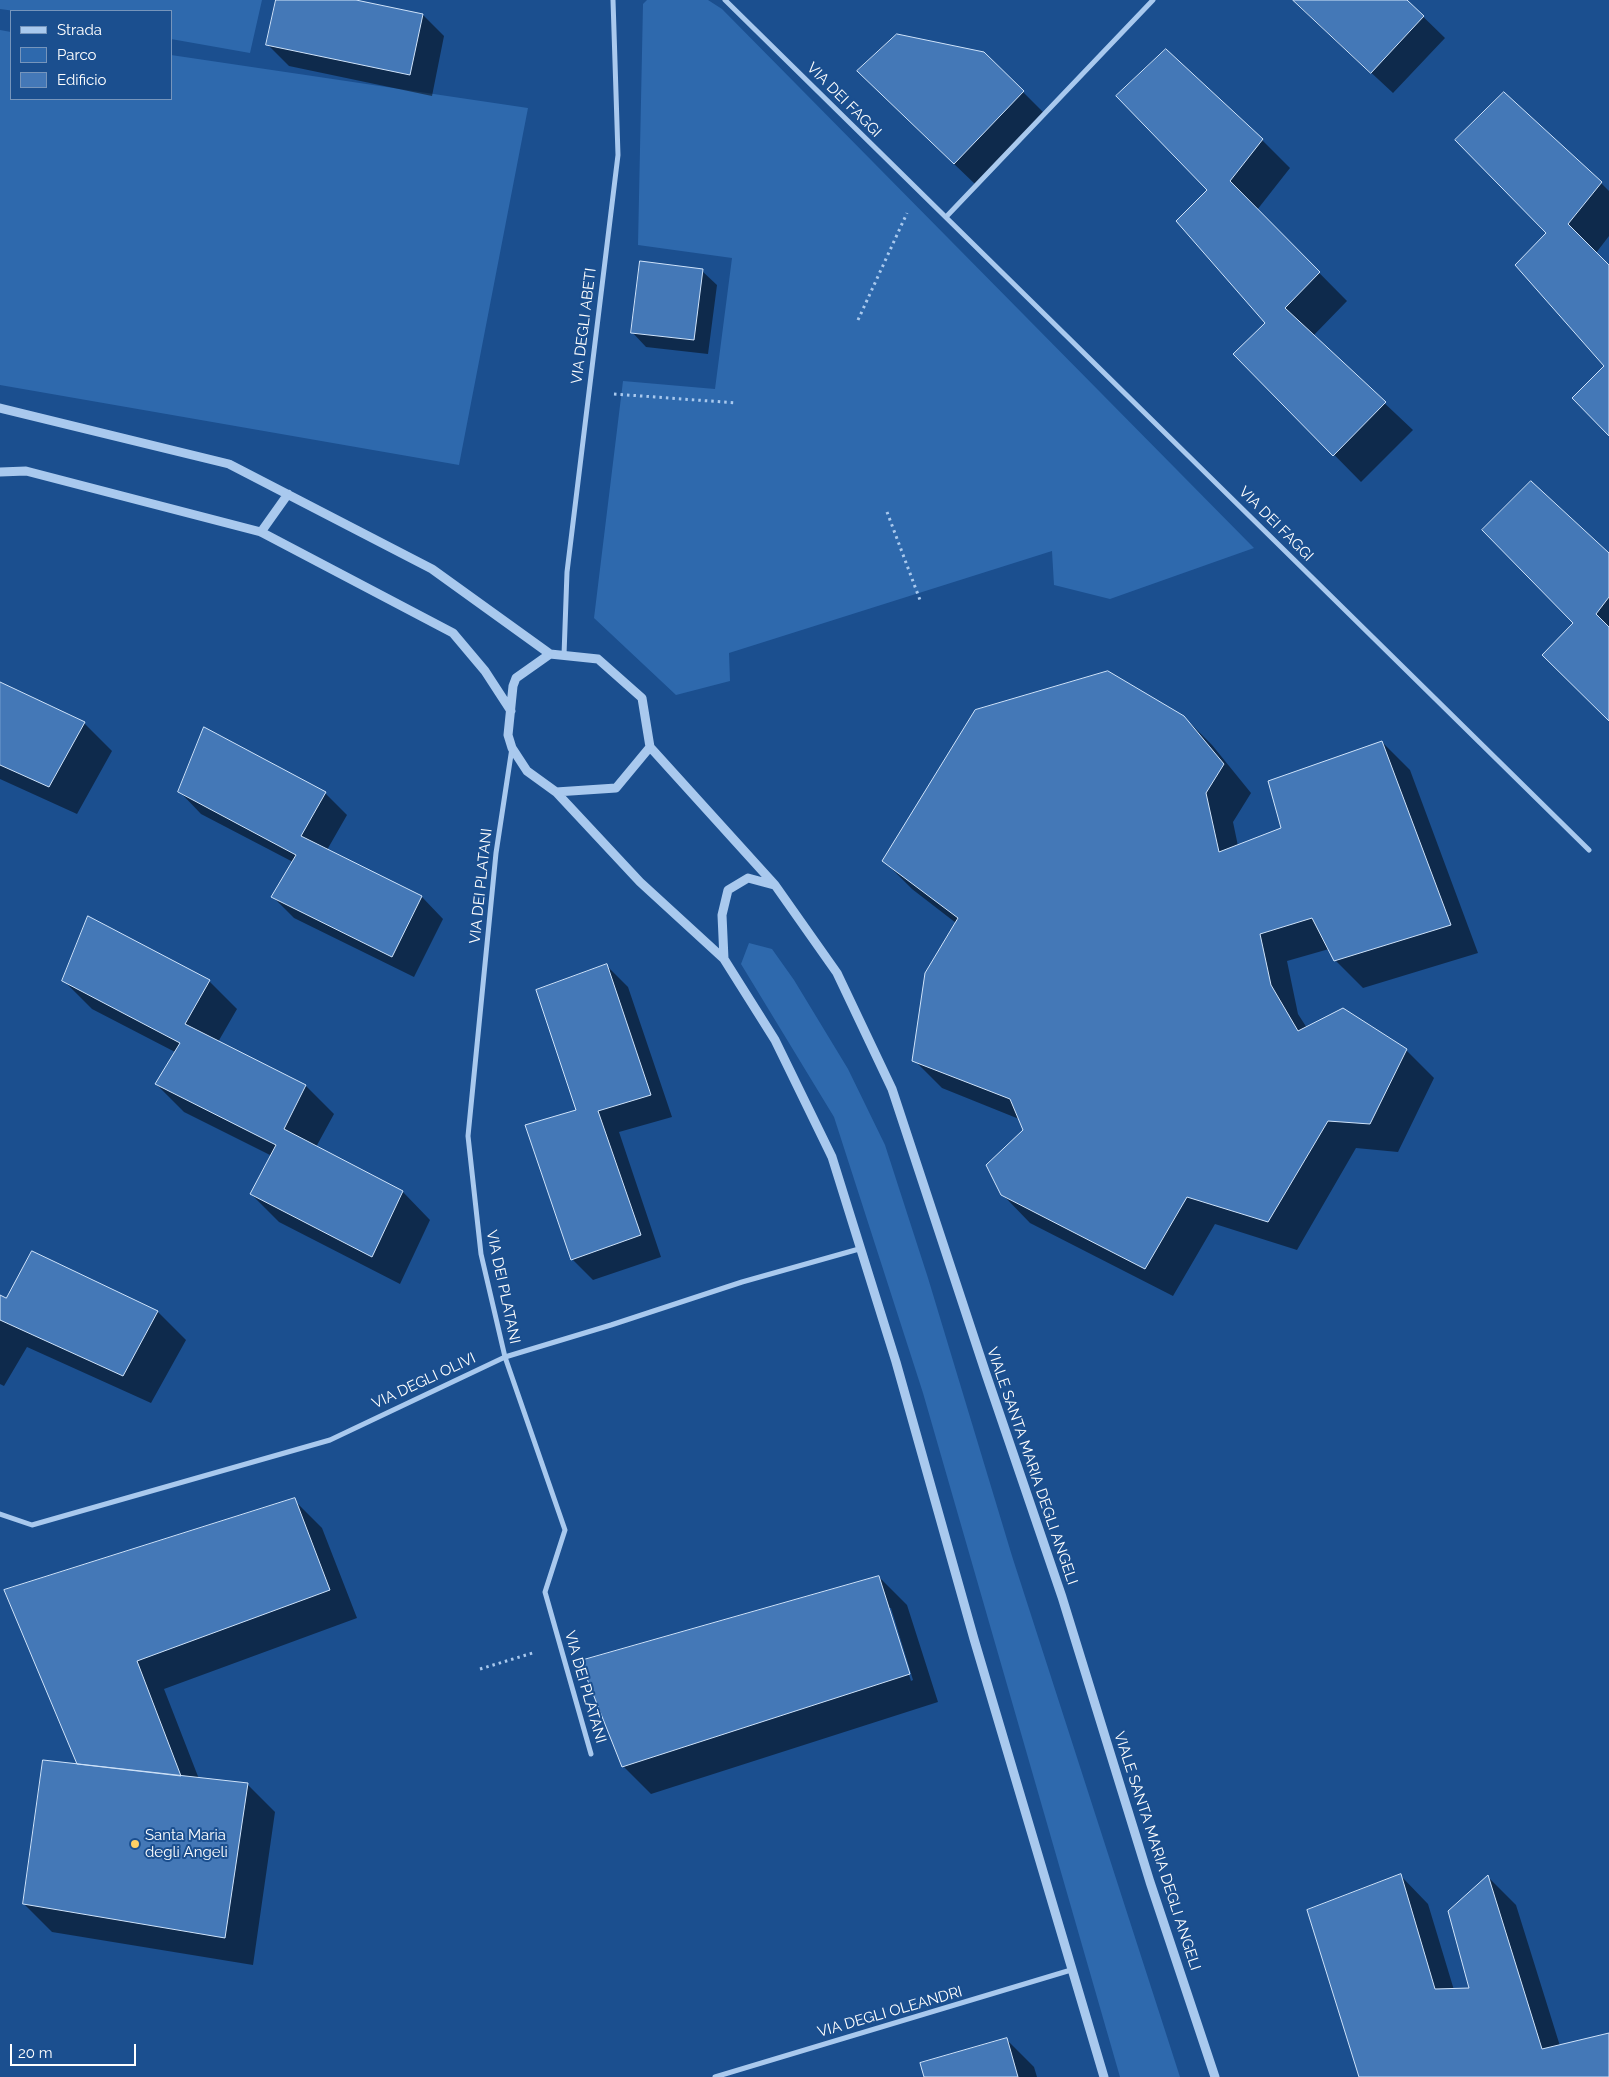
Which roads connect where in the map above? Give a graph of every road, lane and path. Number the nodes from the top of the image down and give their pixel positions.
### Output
1 (613, 0) edge
2 (725, 0) edge
3 (1153, 0) edge
4 (918, 190) junction
5 (946, 217) junction
6 (858, 320) dead end
7 (588, 393) junction
8 (737, 402) dead end
9 (0, 408) edge
10 (0, 472) edge
11 (288, 494) junction
12 (887, 512) dead end
13 (261, 532) junction
14 (920, 600) dead end
15 (550, 654) junction
16 (564, 656) junction
17 (511, 711) junction
18 (650, 747) junction
19 (512, 748) junction
20 (556, 792) junction
21 (1589, 850) dead end
22 (775, 885) junction
23 (724, 959) junction
24 (859, 1249) junction
25 (505, 1357) junction
26 (0, 1514) edge
27 (544, 1650) dead end
28 (480, 1669) dead end
29 (591, 1754) dead end
30 (1071, 1970) junction
31 (715, 2077) edge
32 (1104, 2077) edge
33 (1215, 2077) edge

1 - 7 street, VIA DEGLI ABETI
2 - 4 street, VIA DEI FAGGI
3 - 5 street
4 - 5 street, VIA DEI FAGGI
4 - 6 path
5 - 21 street, VIA DEI FAGGI
7 - 8 path
7 - 16 street, VIA DEGLI ABETI
9 - 11 street
10 - 13 street
11 - 13 street
11 - 15 street
12 - 14 path
13 - 17 street
15 - 16 street
15 - 17 street
16 - 18 street
17 - 19 street
18 - 20 street
18 - 22 street, VIALE SANTA MARIA DEGLI ANGELI
19 - 20 street
19 - 25 street, VIA DEI PLATANI
20 - 23 street
22 - 23 street
22 - 33 street, VIALE SANTA MARIA DEGLI ANGELI
23 - 24 street
24 - 25 street, VIA DEGLI OLIVI
24 - 30 street
25 - 26 street, VIA DEGLI OLIVI
25 - 29 street, VIA DEI PLATANI
27 - 28 path
30 - 31 street, VIA DEGLI OLEANDRI
30 - 32 street

